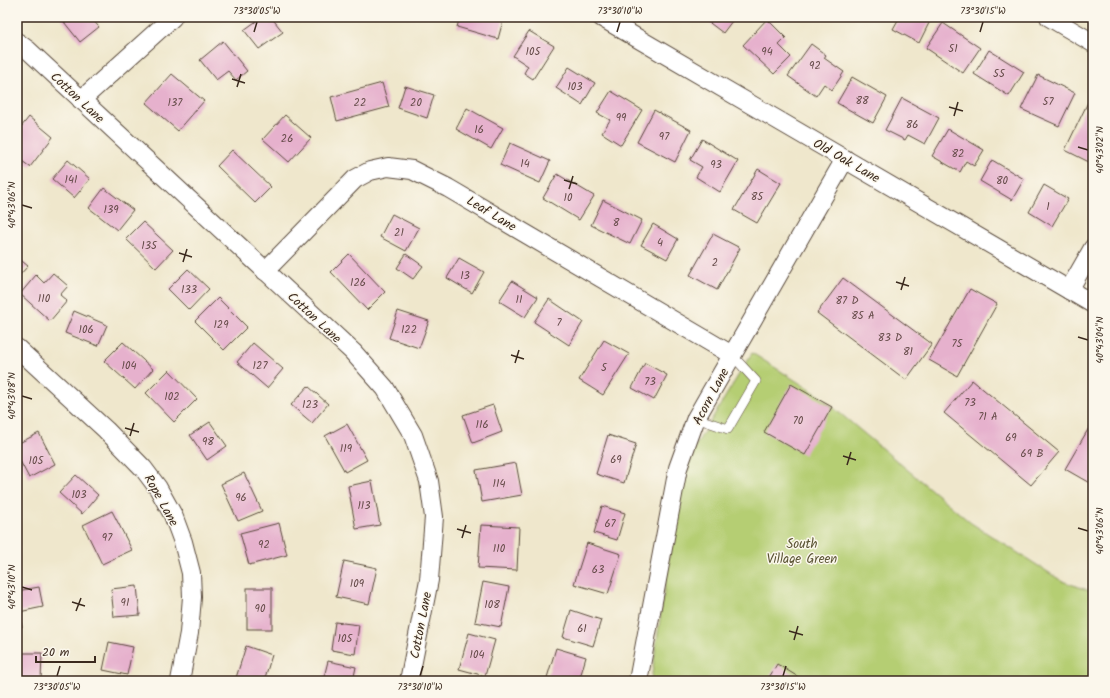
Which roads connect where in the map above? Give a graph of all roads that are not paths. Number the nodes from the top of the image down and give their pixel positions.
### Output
1 (173, 17) edge
2 (602, 17) edge
3 (1049, 17) edge
4 (17, 42) edge
5 (1093, 43) edge
6 (81, 100) junction
7 (845, 159) junction
8 (1093, 248) edge
9 (265, 271) junction
10 (1069, 290) junction
11 (1093, 304) edge
12 (17, 348) edge
13 (732, 355) junction
14 (696, 418) junction
15 (180, 681) edge
16 (409, 681) edge
17 (638, 681) edge

1 - 6 street
2 - 7 street, Old Oak Lane
3 - 5 street
4 - 6 street, Cotton Lane
6 - 9 street, Cotton Lane
7 - 10 street, Old Oak Lane
7 - 13 street, Acorn Lane
8 - 10 street
9 - 13 street, Leaf Lane
9 - 16 street, Cotton Lane
10 - 11 street, Old Oak Lane
12 - 15 street, Rope Lane
13 - 14 street, Acorn Lane
13 - 14 lane
14 - 17 street, Acorn Lane

